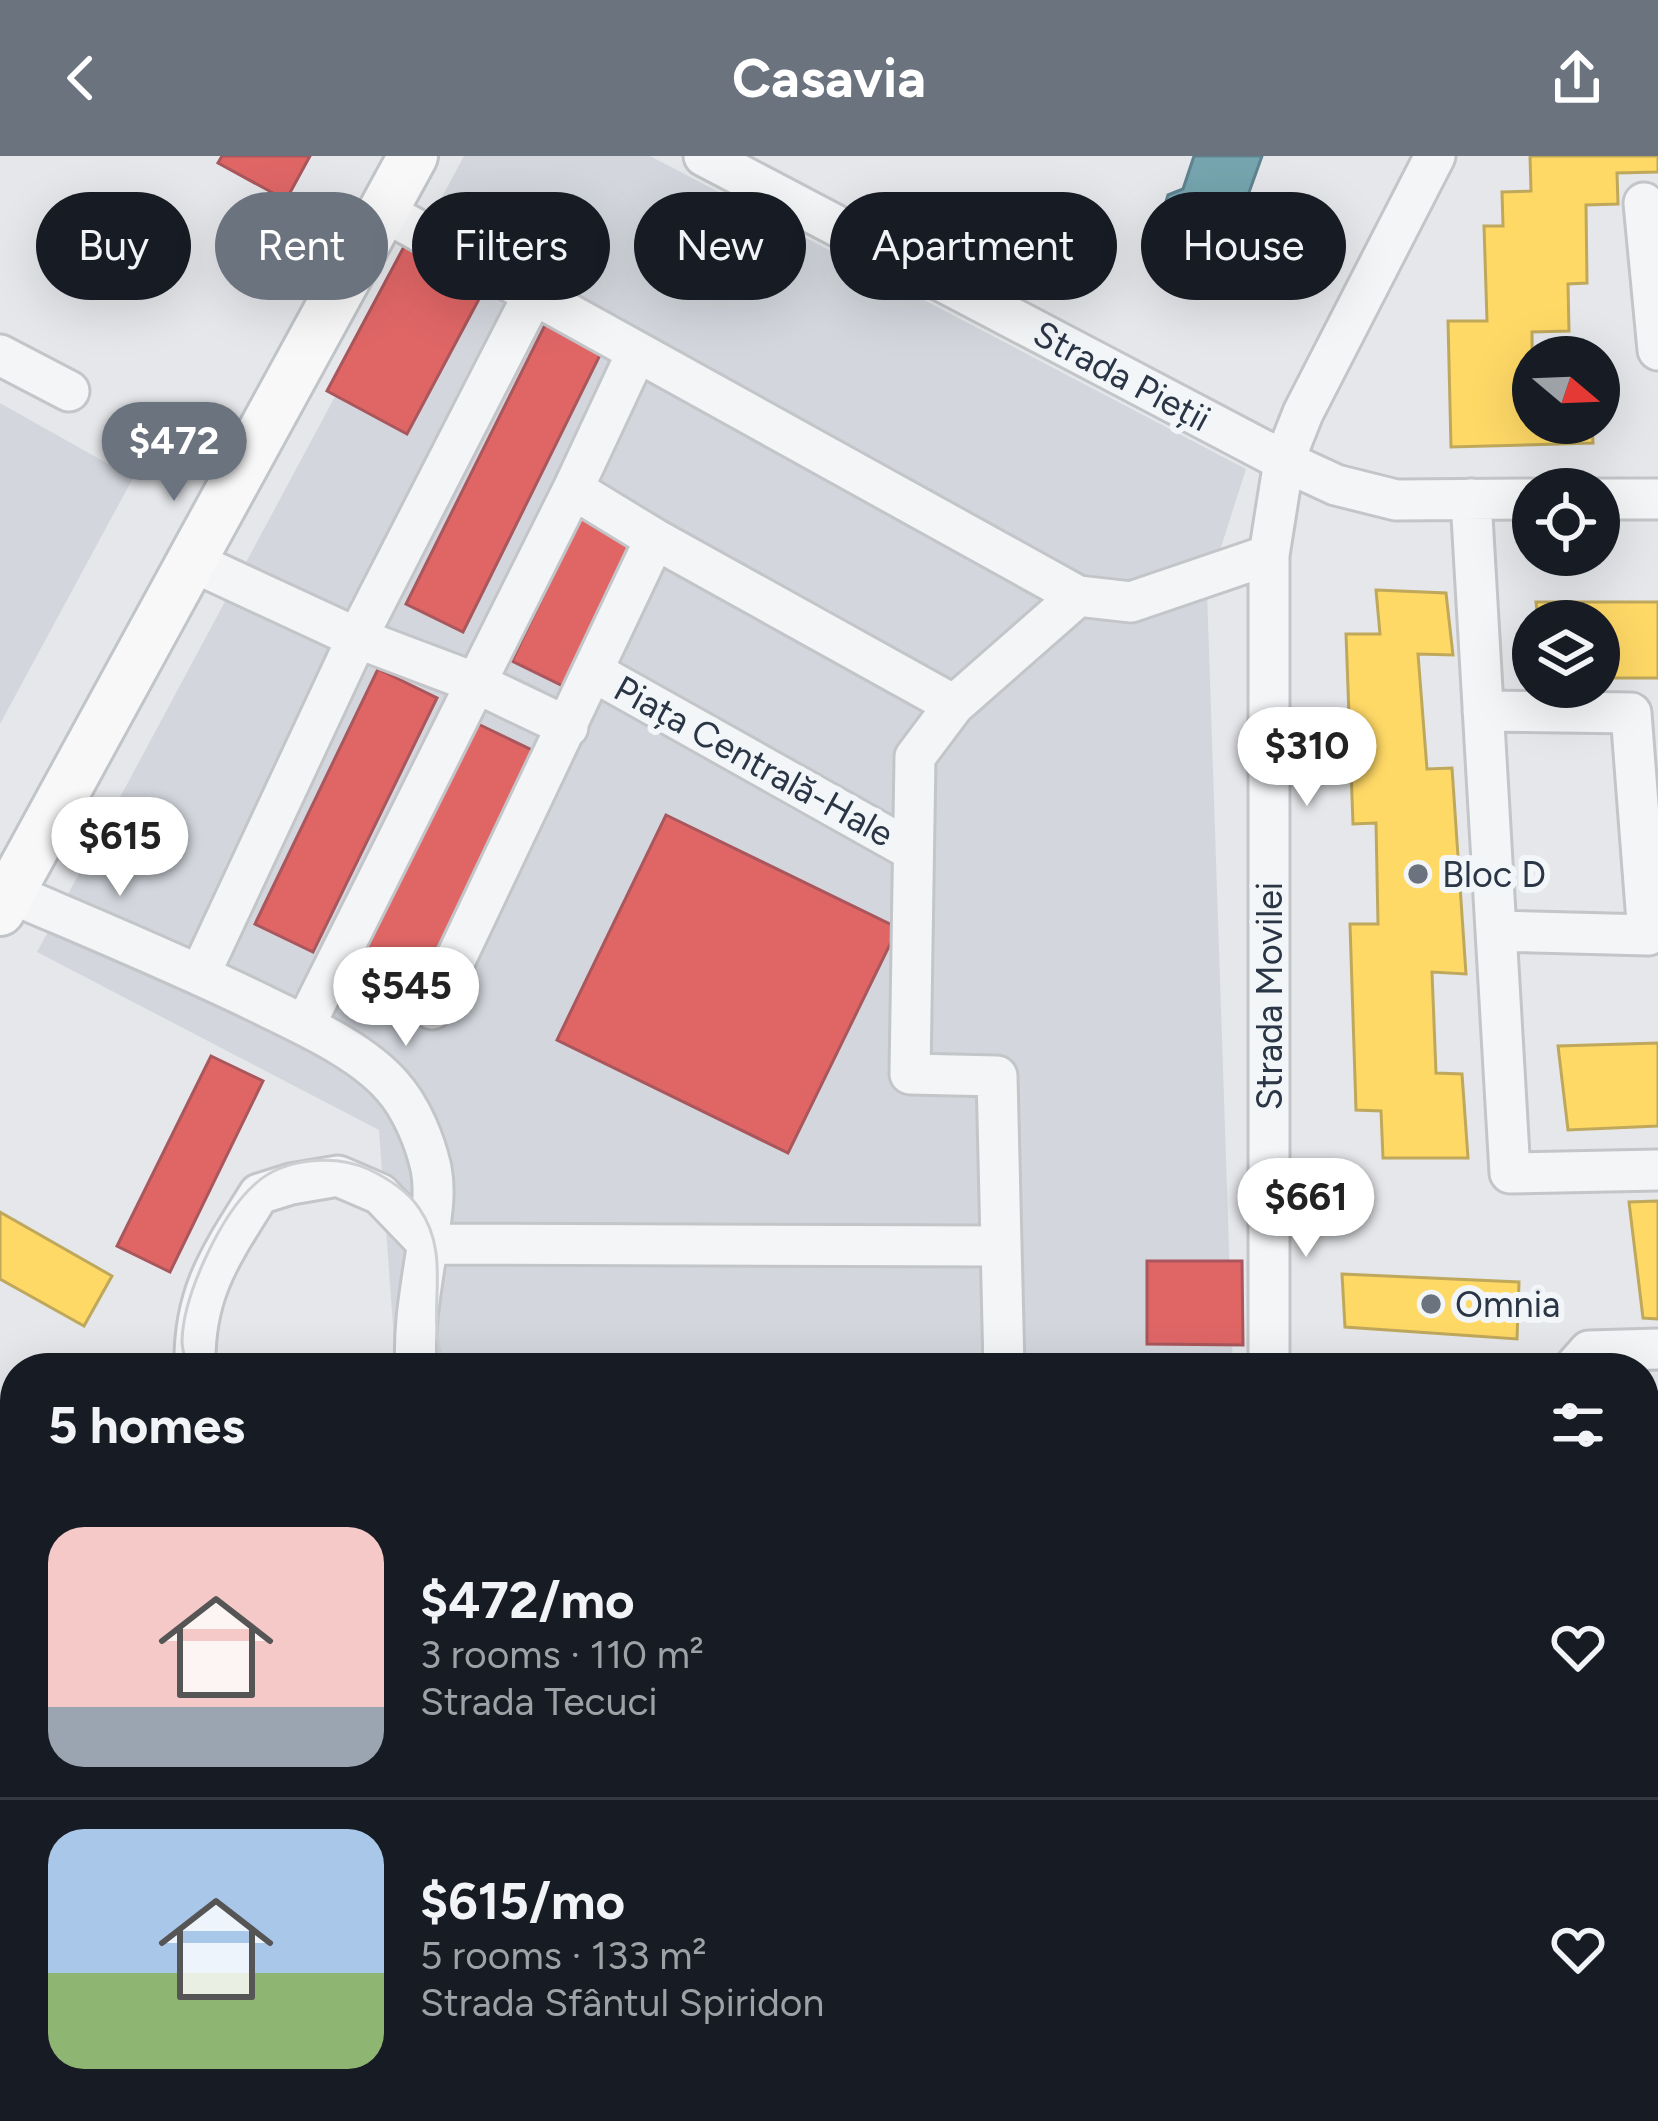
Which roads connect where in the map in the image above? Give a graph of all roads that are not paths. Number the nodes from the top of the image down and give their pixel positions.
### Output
1 (412, 156) edge
2 (704, 156) edge
3 (1435, 156) edge
4 (388, 200) edge
5 (1644, 202) dead end
6 (333, 300) edge
7 (530, 300) edge
8 (542, 300) edge
9 (1658, 350) edge
10 (637, 352) junction
11 (0, 355) edge
12 (69, 391) dead end
13 (1284, 461) junction
14 (573, 489) junction
15 (1471, 499) junction
16 (1512, 499) edge
17 (1620, 499) edge
18 (1658, 499) edge
19 (655, 539) junction
20 (1269, 555) junction
21 (191, 561) junction
22 (1078, 596) junction
23 (357, 638) junction
24 (594, 672) junction
25 (476, 683) junction
26 (954, 706) junction
27 (1483, 711) junction
28 (568, 727) junction
29 (913, 850) junction
30 (5, 902) edge
31 (1496, 931) junction
32 (200, 974) junction
33 (432, 1009) dead end
34 (305, 1025) junction
35 (1658, 1170) edge
36 (428, 1244) junction
37 (1001, 1246) junction
38 (1658, 1349) edge
39 (195, 1353) edge
40 (415, 1353) edge
41 (1004, 1353) edge
42 (1269, 1353) edge
43 (1587, 1353) edge

1 - 4 main road
2 - 13 street, Strada Pieții
3 - 13 street, Strada Movilei
5 - 9 street
6 - 21 main road
7 - 23 street
8 - 10 street
10 - 14 street
10 - 22 street
11 - 12 street
13 - 15 street, Strada Pieții
13 - 20 street, Strada Movilei
14 - 19 street
14 - 25 street
15 - 16 street, Strada Pieții
15 - 27 street
17 - 18 street
19 - 24 street, Piața Centrală-Hale
19 - 26 street
20 - 22 street
20 - 42 street, Strada Movilei
21 - 23 street
21 - 30 main road
22 - 26 street
23 - 25 street
23 - 32 street
24 - 28 street, Piața Centrală-Hale
24 - 29 street, Piața Centrală-Hale
25 - 28 street
25 - 34 street
26 - 29 street
27 - 31 street
27 - 31 street
28 - 33 street, Piața Centrală-Hale
29 - 37 street
30 - 32 street
31 - 35 street
32 - 34 street
34 - 36 street
36 - 37 street
36 - 39 street
36 - 40 street
37 - 41 street
38 - 43 street

